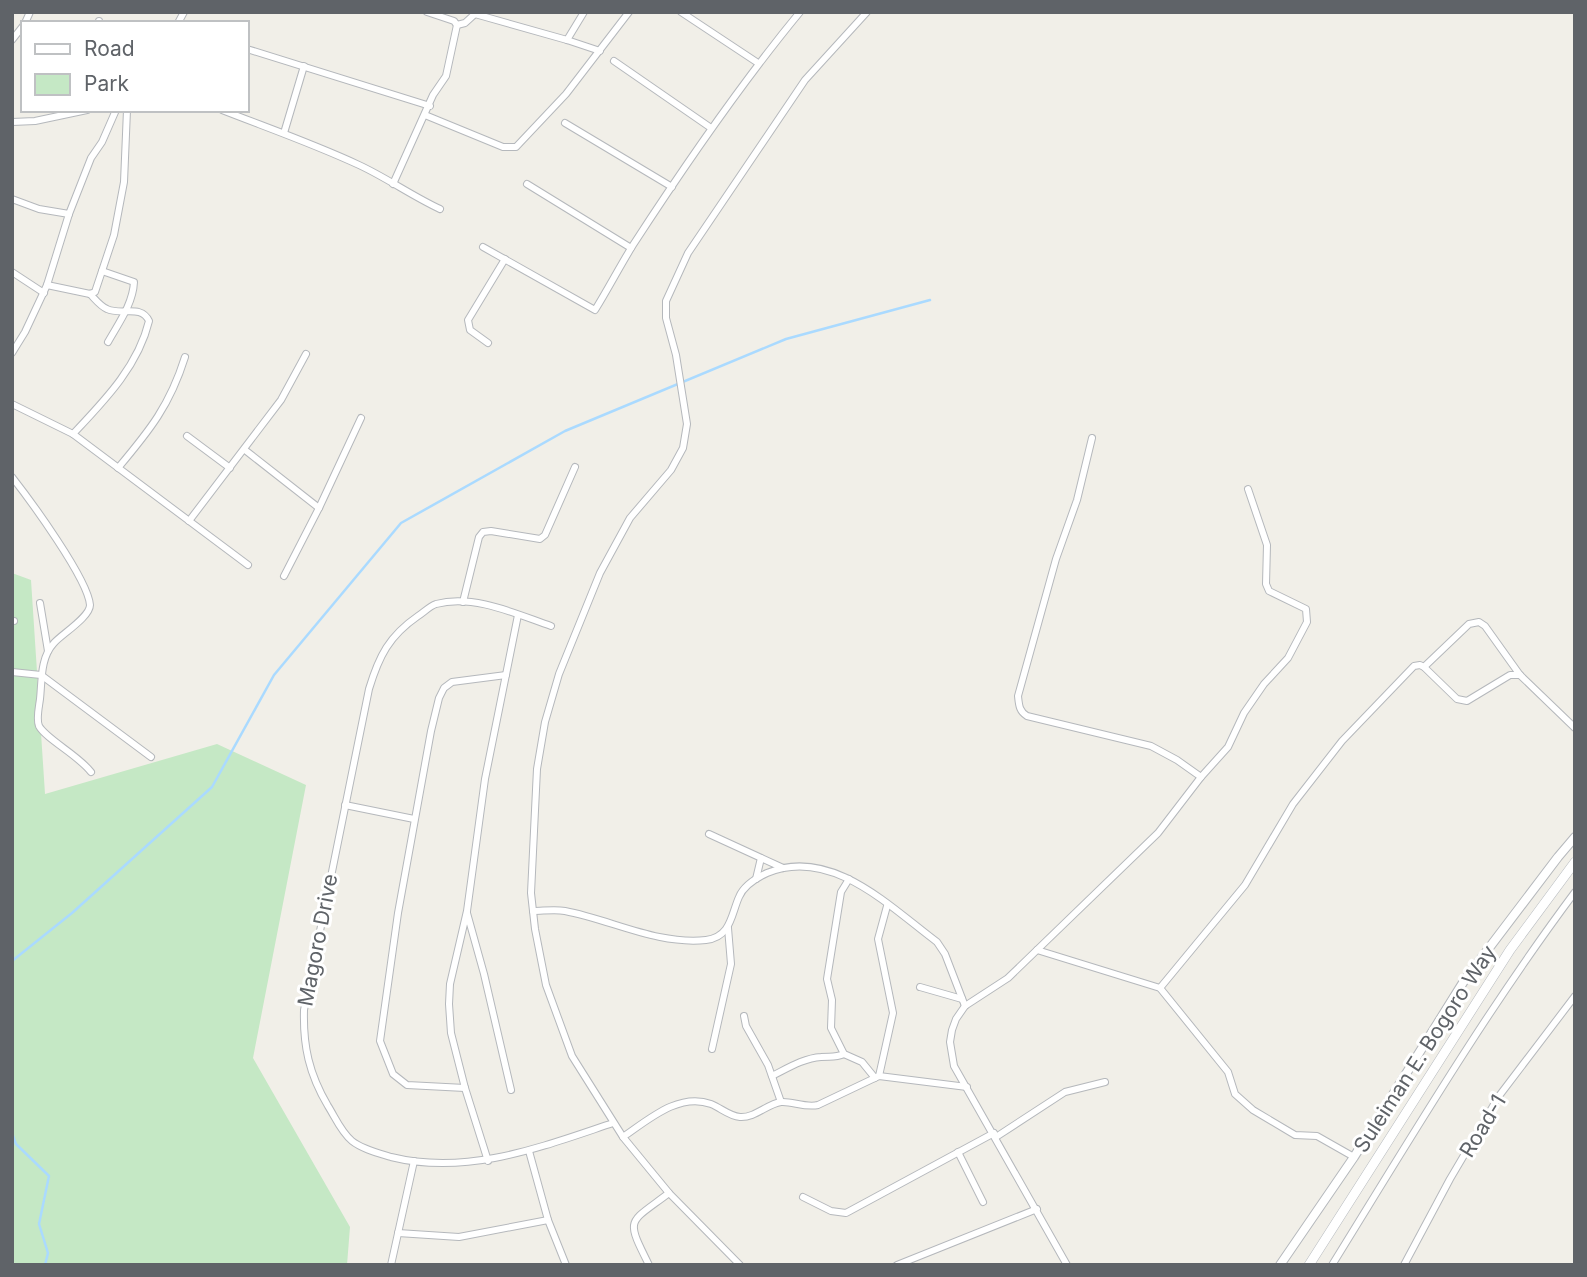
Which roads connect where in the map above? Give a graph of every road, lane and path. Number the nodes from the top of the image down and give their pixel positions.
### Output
1 (427, 12) edge
2 (584, 12) edge
3 (629, 12) edge
4 (681, 12) edge
5 (800, 12) edge
6 (867, 12) edge
7 (476, 13) edge
8 (457, 25) junction
9 (567, 40) junction
10 (248, 48) edge
11 (600, 51) junction
12 (614, 61) dead end
13 (758, 63) junction
14 (304, 66) junction
15 (429, 106) junction
16 (78, 112) edge
17 (115, 112) edge
18 (127, 112) edge
19 (227, 112) edge
20 (425, 115) junction
21 (12, 122) edge
22 (565, 123) dead end
23 (711, 128) junction
24 (284, 133) junction
25 (393, 184) junction
26 (527, 184) dead end
27 (672, 187) junction
28 (12, 199) edge
29 (440, 209) dead end
30 (69, 214) junction
31 (483, 247) dead end
32 (631, 248) junction
33 (505, 259) junction
34 (102, 271) junction
35 (12, 272) edge
36 (47, 285) junction
37 (44, 293) junction
38 (90, 294) junction
39 (125, 312) junction
40 (108, 342) dead end
41 (488, 343) dead end
42 (12, 353) edge
43 (306, 354) dead end
44 (185, 357) dead end
45 (12, 404) edge
46 (361, 418) dead end
47 (73, 434) junction
48 (187, 436) dead end
49 (1092, 438) dead end
50 (245, 450) junction
51 (575, 467) dead end
52 (118, 468) junction
53 (230, 468) junction
54 (12, 477) edge
55 (1248, 489) dead end
56 (319, 508) junction
57 (189, 521) junction
58 (248, 565) dead end
59 (284, 576) dead end
60 (463, 602) junction
61 (40, 603) dead end
62 (518, 615) junction
63 (551, 626) dead end
64 (48, 651) junction
65 (1513, 666) junction
66 (1424, 667) junction
67 (12, 672) edge
68 (41, 675) junction
69 (506, 675) junction
70 (1510, 675) junction
71 (1520, 675) junction
72 (1575, 728) edge
73 (151, 757) dead end
74 (91, 772) dead end
75 (1201, 777) junction
76 (345, 805) junction
77 (414, 819) junction
78 (709, 834) dead end
79 (1575, 838) edge
80 (761, 858) junction
81 (1575, 862) edge
82 (783, 868) junction
83 (756, 879) junction
84 (849, 879) junction
85 (1575, 892) edge
86 (887, 906) junction
87 (467, 911) junction
88 (533, 911) junction
89 (728, 928) junction
90 (1037, 950) junction
91 (920, 987) dead end
92 (1160, 988) junction
93 (1575, 996) edge
94 (964, 1003) junction
95 (744, 1016) dead end
96 (712, 1049) dead end
97 (844, 1054) junction
98 (772, 1076) junction
99 (877, 1077) junction
100 (1104, 1082) dead end
101 (967, 1087) junction
102 (465, 1088) junction
103 (511, 1090) dead end
104 (781, 1102) junction
105 (613, 1123) junction
106 (995, 1135) junction
107 (623, 1137) junction
108 (529, 1151) junction
109 (958, 1152) junction
110 (1354, 1157) junction
111 (414, 1161) junction
112 (488, 1161) junction
113 (669, 1193) junction
114 (803, 1197) dead end
115 (983, 1202) dead end
116 (1037, 1209) junction
117 (548, 1220) junction
118 (398, 1233) junction
119 (391, 1265) edge
120 (566, 1265) edge
121 (649, 1265) edge
122 (740, 1265) edge
123 (897, 1265) edge
124 (1067, 1265) edge
125 (1280, 1265) edge
126 (1309, 1265) edge
127 (1332, 1265) edge
128 (1404, 1265) edge

1 - 8 street
2 - 9 street
3 - 11 street
4 - 13 street
5 - 13 street
6 - 88 street
7 - 8 street
7 - 9 street
8 - 15 street
9 - 11 street
10 - 14 street
11 - 20 street
12 - 23 street
13 - 23 street
14 - 15 street
14 - 24 street
15 - 20 street
16 - 21 street
17 - 30 street
18 - 34 street
19 - 24 street
20 - 25 street
22 - 27 street
23 - 27 street
24 - 25 street
25 - 29 street
26 - 32 street
27 - 32 street
28 - 30 street
30 - 36 street
31 - 33 street
32 - 33 street
33 - 41 street
34 - 38 street
34 - 39 street
35 - 37 street
36 - 37 street
36 - 38 street
37 - 42 street
38 - 39 street
39 - 40 street
39 - 47 street
43 - 50 street
44 - 52 street
45 - 47 street
46 - 56 street
47 - 52 street
48 - 53 street
49 - 75 street
50 - 53 street
50 - 56 street
51 - 60 street
52 - 57 street
53 - 57 street
54 - 64 street
55 - 75 street
56 - 59 street
57 - 58 street
60 - 62 street, Magoro Drive
60 - 76 street, Magoro Drive
61 - 64 street
62 - 63 street, Magoro Drive
62 - 69 street
64 - 68 street
65 - 66 street
65 - 70 street
65 - 71 street
66 - 70 street
66 - 92 street
67 - 68 street
68 - 73 street
68 - 74 street
69 - 77 street
69 - 87 street
70 - 71 street
71 - 72 street
75 - 90 street
76 - 77 street
76 - 111 street, Magoro Drive
77 - 102 street
78 - 80 street
79 - 110 street, Suleiman E. Bogoro Way
80 - 82 street
80 - 83 street
81 - 126 main road, Suleiman E. Bogoro Way
82 - 83 street
82 - 84 street
83 - 89 street
84 - 86 street
84 - 97 street
85 - 127 street
86 - 94 street
86 - 99 street
87 - 102 street
87 - 103 street
88 - 89 street
88 - 105 street
89 - 96 street
90 - 92 street
90 - 94 street
91 - 94 street
92 - 110 street
93 - 128 street, Road-1
94 - 101 street
95 - 98 street
97 - 98 street
97 - 99 street
98 - 104 street
99 - 101 street
99 - 104 street
100 - 106 street
101 - 106 street
102 - 112 street
104 - 107 street
105 - 107 street
105 - 108 street, Magoro Drive
106 - 109 street
106 - 116 street
107 - 113 street
108 - 112 street, Magoro Drive
108 - 117 street
109 - 114 street
109 - 115 street
110 - 125 street, Suleiman E. Bogoro Way
111 - 112 street, Magoro Drive
111 - 118 street
113 - 121 street
113 - 122 street
116 - 123 street
116 - 124 street
117 - 118 street
117 - 120 street
118 - 119 street

